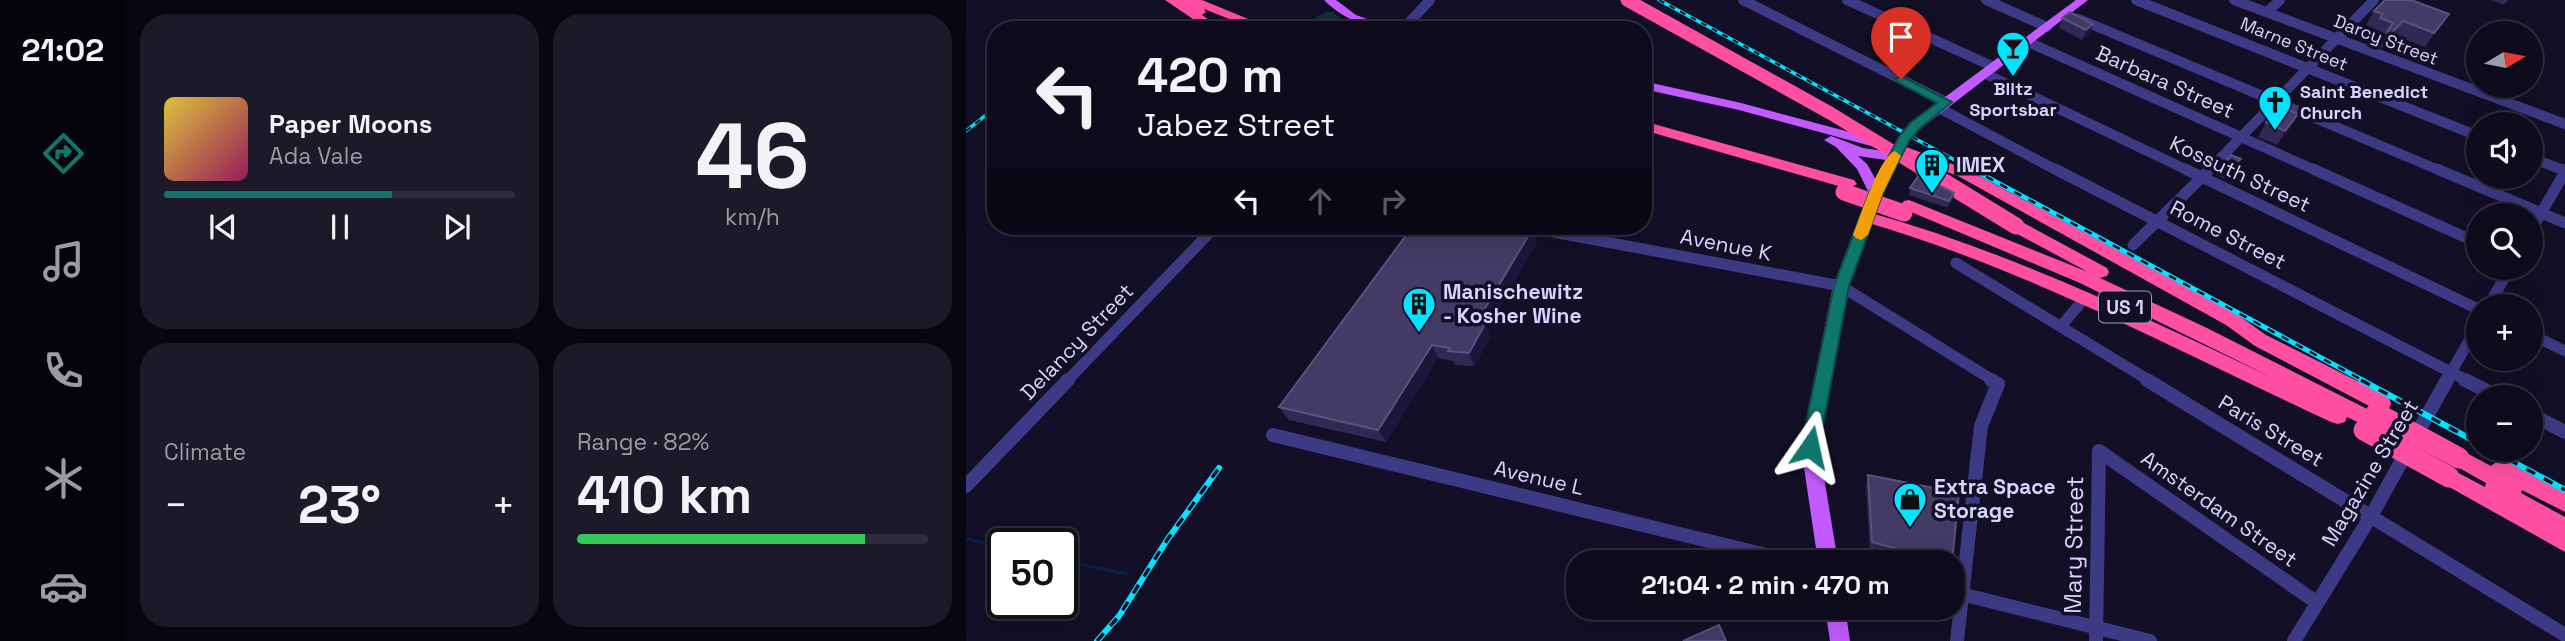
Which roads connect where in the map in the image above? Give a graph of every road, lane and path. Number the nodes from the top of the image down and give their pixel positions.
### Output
1 (1170, 0) edge
2 (1191, 0) edge
3 (1329, 0) edge
4 (1430, 0) edge
5 (1627, 0) edge
6 (1643, 0) edge
7 (1743, 0) edge
8 (1767, 0) edge
9 (1847, 0) edge
10 (1986, 0) edge
11 (2082, 0) edge
12 (2136, 0) edge
13 (2234, 0) edge
14 (2280, 0) edge
15 (2374, 0) edge
16 (1756, 6) junction
17 (2267, 12) junction
18 (2066, 13) junction
19 (1204, 21) edge
20 (1222, 21) edge
21 (1246, 21) edge
22 (1365, 21) edge
23 (1410, 21) edge
24 (2047, 27) junction
25 (2337, 38) junction
26 (2028, 42) junction
27 (2309, 69) junction
28 (1990, 70) junction
29 (1652, 87) edge
30 (2276, 101) junction
31 (1943, 105) junction
32 (1791, 121) junction
33 (2565, 124) edge
34 (1652, 128) edge
35 (2466, 131) edge
36 (1652, 136) edge
37 (2242, 137) junction
38 (1832, 141) junction
39 (1896, 153) junction
40 (2543, 163) edge
41 (2565, 172) edge
42 (2202, 178) junction
43 (1846, 188) junction
44 (1876, 193) junction
45 (2518, 203) edge
46 (1907, 209) junction
47 (2543, 211) edge
48 (2543, 213) edge
49 (1867, 217) junction
50 (2020, 223) junction
51 (2158, 223) junction
52 (2565, 223) edge
53 (1207, 235) edge
54 (1569, 235) edge
55 (2466, 238) edge
56 (2133, 245) dead end
57 (1956, 263) dead end
58 (1842, 286) junction
59 (2466, 303) edge
60 (2079, 305) dead end
61 (2061, 326) junction
62 (2543, 340) edge
63 (2261, 341) junction
64 (2466, 349) edge
65 (2565, 351) edge
66 (2453, 374) junction
67 (1998, 384) joint
68 (2475, 385) edge
69 (2338, 416) junction
70 (2373, 416) junction
71 (2543, 421) edge
72 (2565, 432) edge
73 (1273, 435) dead end
74 (2099, 451) joint
75 (2456, 462) junction
76 (966, 486) edge
77 (2565, 503) edge
78 (2371, 516) junction
79 (2565, 517) edge
80 (2565, 528) edge
81 (2565, 542) edge
82 (1747, 550) edge
83 (1826, 550) edge
84 (1964, 550) edge
85 (1965, 595) edge
86 (2316, 602) junction
87 (1837, 620) edge
88 (1957, 620) edge
89 (2096, 635) edge
90 (2565, 635) edge
91 (1840, 641) edge
92 (1957, 641) edge
93 (2150, 641) edge
94 (2294, 641) edge

1 - 19 highway
1 - 20 highway
2 - 21 highway
3 - 22 main road
4 - 23 street
5 - 50 highway, bridge
6 - 50 highway, US 1
7 - 16 street, Rome Street
8 - 16 street
9 - 28 street, Kossuth Street
10 - 24 street
11 - 18 main road
12 - 27 street, Marne Street
13 - 17 street, Darcy Street
14 - 17 street
15 - 25 street
16 - 31 street, Rome Street
17 - 25 street, Darcy Street
18 - 24 main road
18 - 30 street
24 - 26 main road
25 - 27 street
25 - 33 street, Darcy Street
26 - 28 main road
26 - 37 street, Barbara Street
27 - 30 street
27 - 35 street, Marne Street
28 - 31 main road
28 - 42 street, Kossuth Street
29 - 32 main road
30 - 37 street
30 - 45 street
31 - 39 main road
31 - 51 street, Rome Street
32 - 38 main road
32 - 39 main road
34 - 43 highway
36 - 43 highway, US 1
37 - 42 street
37 - 55 street, Barbara Street
38 - 39 main road
38 - 44 main road
39 - 44 main road
39 - 63 highway
40 - 41 street
41 - 47 street
42 - 51 street
42 - 59 street, Kossuth Street
43 - 46 highway, US 1, bridge
44 - 49 main road
46 - 69 highway, US 1
46 - 70 highway
48 - 52 street
49 - 58 main road
49 - 69 highway
50 - 63 highway, US 1
50 - 70 highway
51 - 56 street
51 - 66 street, Rome Street
53 - 76 street, Delancy Street
54 - 58 street, Avenue K
57 - 61 street, Paris Street
58 - 67 street
58 - 83 main road
60 - 61 street
61 - 78 street, Paris Street
62 - 65 street
63 - 70 highway, US 1
64 - 66 street, Magazine Street
66 - 68 street, Rome Street
66 - 78 street, Magazine Street
67 - 84 street
69 - 70 highway, US 1
70 - 75 highway, US 1, bridge
70 - 75 highway, US 1
71 - 72 street
73 - 82 street, Avenue L
74 - 86 street, Amsterdam Street
74 - 89 street, Mary Street
75 - 77 highway, US 1
75 - 79 highway
75 - 80 highway
75 - 81 highway, US 1
78 - 86 street, Magazine Street
78 - 90 street, Paris Street
85 - 89 street
86 - 94 street, Magazine Street
87 - 91 main road
88 - 92 street
89 - 93 street

